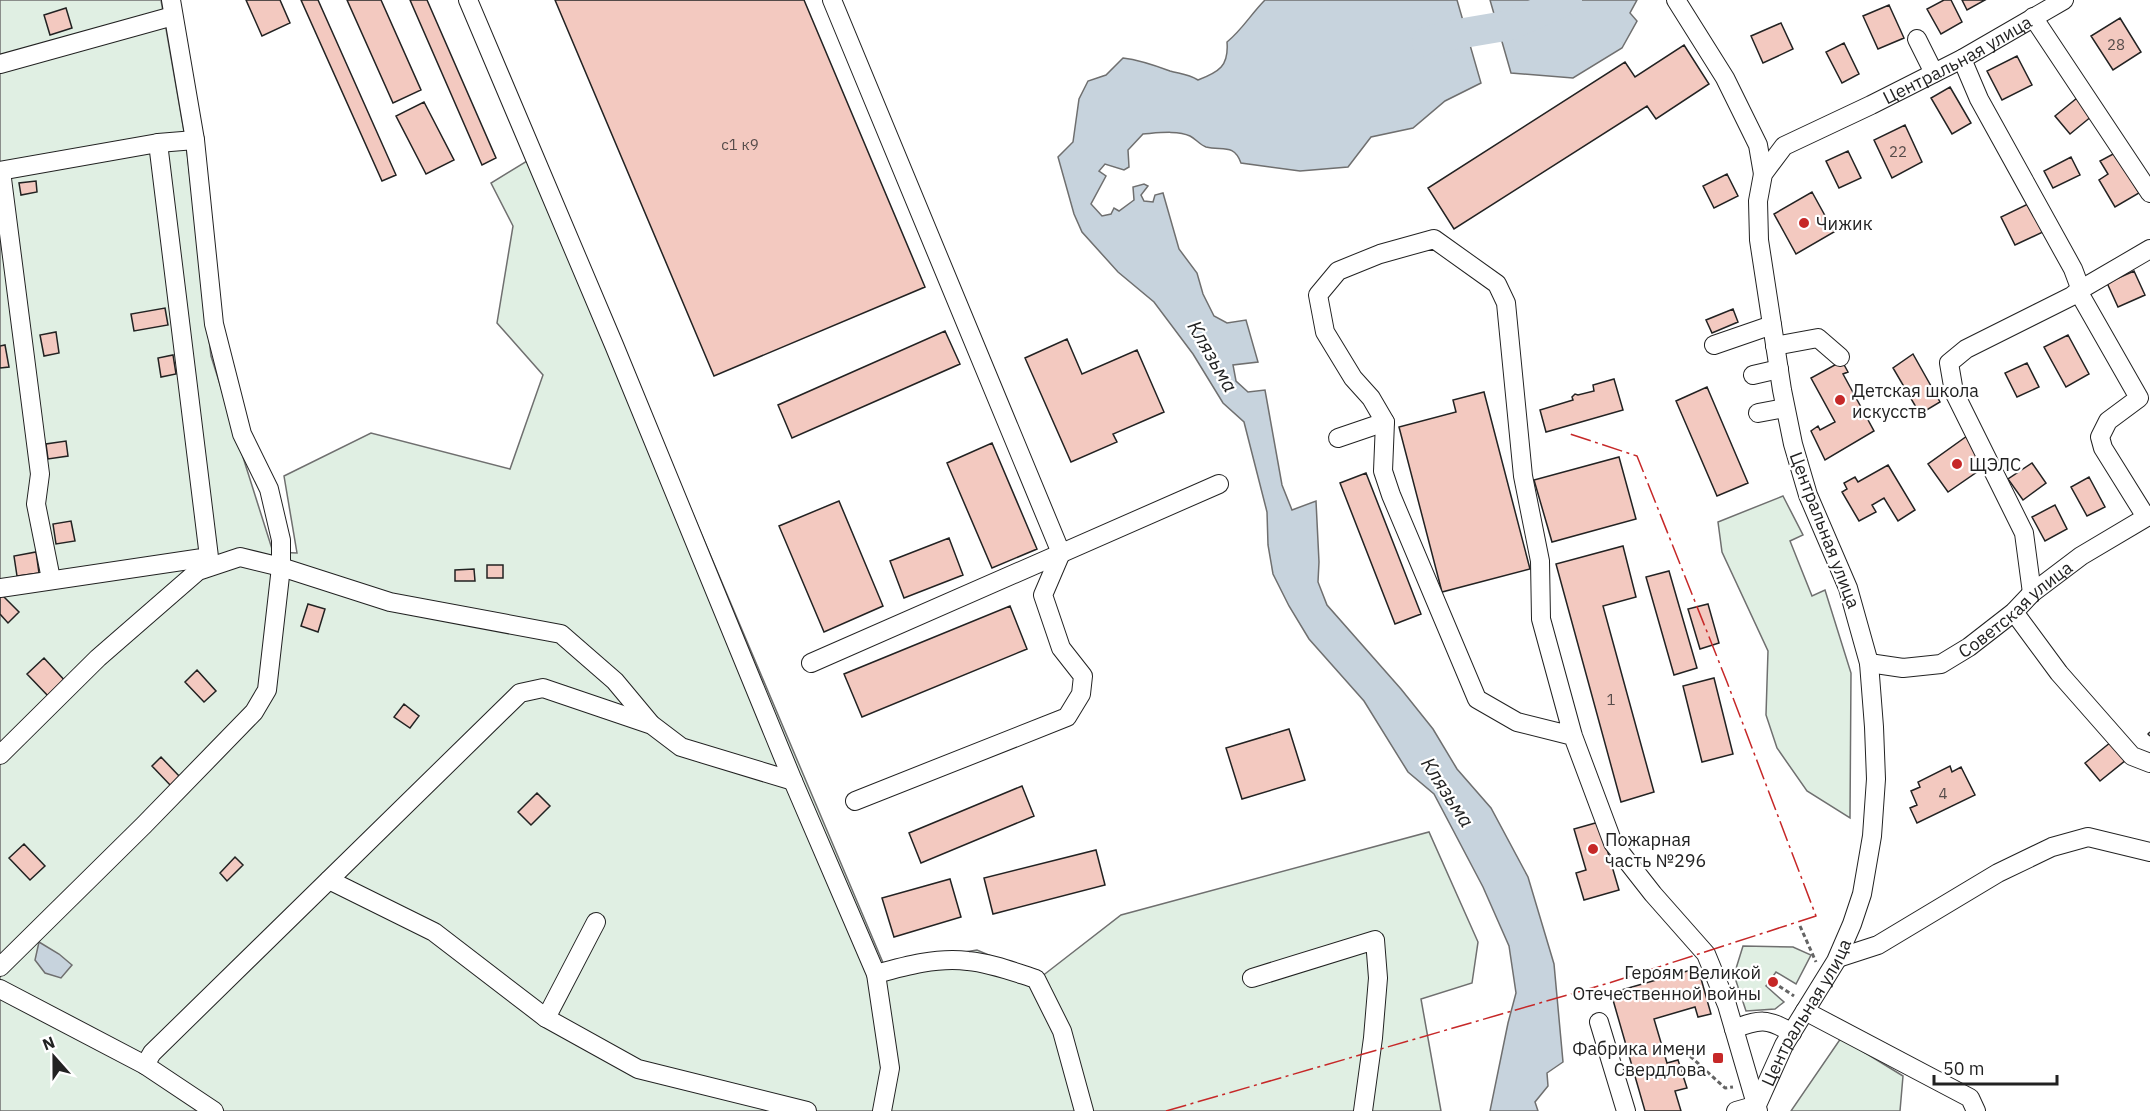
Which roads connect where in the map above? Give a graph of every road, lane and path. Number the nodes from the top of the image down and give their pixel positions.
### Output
1 (468, 0) edge
2 (832, 0) edge
3 (1676, 0) edge
4 (2064, 0) edge
5 (172, 8) edge
6 (2033, 17) junction
7 (1917, 39) dead end
8 (1962, 58) junction
9 (0, 64) edge
10 (1934, 73) junction
11 (195, 140) junction
12 (1737, 142) dead end
13 (158, 143) junction
14 (1758, 145) junction
15 (1, 171) edge
16 (1763, 174) junction
17 (2150, 193) edge
18 (2150, 249) edge
19 (2078, 291) junction
20 (1772, 325) junction
21 (1714, 345) dead end
22 (1775, 346) junction
23 (1840, 357) dead end
24 (1779, 369) junction
25 (1753, 375) dead end
26 (2144, 394) edge
27 (1785, 408) junction
28 (1758, 413) dead end
29 (1385, 422) junction
30 (1338, 438) dead end
31 (1219, 484) dead end
32 (2148, 516) edge
33 (1061, 553) junction
34 (196, 565) junction
35 (281, 567) junction
36 (51, 579) junction
37 (0, 588) edge
38 (2032, 593) junction
39 (2014, 612) junction
40 (811, 663) dead end
41 (1869, 663) junction
42 (652, 725) junction
43 (1573, 736) junction
44 (0, 754) edge
45 (2150, 763) edge
46 (793, 781) junction
47 (855, 801) dead end
48 (2150, 852) edge
49 (329, 880) junction
50 (596, 922) dead end
51 (1800, 926) dead end
52 (1838, 958) junction
53 (1816, 964) dead end
54 (0, 967) edge
55 (876, 974) junction
56 (1252, 978) dead end
57 (1773, 982) dead end
58 (0, 989) edge
59 (1800, 1004) junction
60 (546, 1018) junction
61 (1599, 1022) dead end
62 (1734, 1029) junction
63 (1792, 1032) junction
64 (1679, 1046) dead end
65 (145, 1065) junction
66 (1738, 1086) dead end
67 (1758, 1108) edge
68 (214, 1111) edge
69 (807, 1111) edge
70 (882, 1111) edge
71 (1084, 1111) edge
72 (1363, 1111) edge
73 (1626, 1111) edge
74 (1736, 1111) edge
75 (1976, 1111) edge

1 - 46 street
2 - 33 street
3 - 14 street
4 - 6 street, Центральная улица
5 - 9 street
5 - 11 street
6 - 8 street, Центральная улица
6 - 17 street
7 - 10 street
8 - 10 street, Центральная улица
8 - 19 street
10 - 16 street, Центральная улица
11 - 13 street
11 - 35 street
12 - 14 street
13 - 15 street
13 - 34 street
14 - 16 street
15 - 36 street
16 - 20 street, Центральная улица
18 - 19 street
19 - 26 street
19 - 38 street
20 - 21 street
20 - 22 street, Центральная улица
22 - 23 street
22 - 24 street, Центральная улица
24 - 25 street
24 - 27 street, Центральная улица
26 - 32 street
27 - 28 street
27 - 41 street, Центральная улица
29 - 30 street
29 - 43 street
29 - 43 street
31 - 33 street
32 - 38 street, Советская улица
33 - 40 street
33 - 47 street
34 - 35 street
34 - 36 street
34 - 44 street
35 - 42 street
35 - 54 street
36 - 37 street
38 - 39 street, Советская улица
39 - 41 street, Советская улица
39 - 45 street
41 - 52 street, Центральная улица
42 - 46 street
42 - 49 street
43 - 62 street
46 - 55 street
48 - 52 street
49 - 60 street
49 - 65 street
50 - 60 street
51 - 53 path
52 - 59 street, Центральная улица
55 - 70 street
55 - 71 street
56 - 72 street
57 - 59 path
58 - 65 street
59 - 63 street, Центральная улица
59 - 75 street
60 - 69 street
61 - 73 street
62 - 63 street
62 - 67 street
63 - 67 street, Центральная улица
64 - 66 path
65 - 68 street
67 - 74 street

